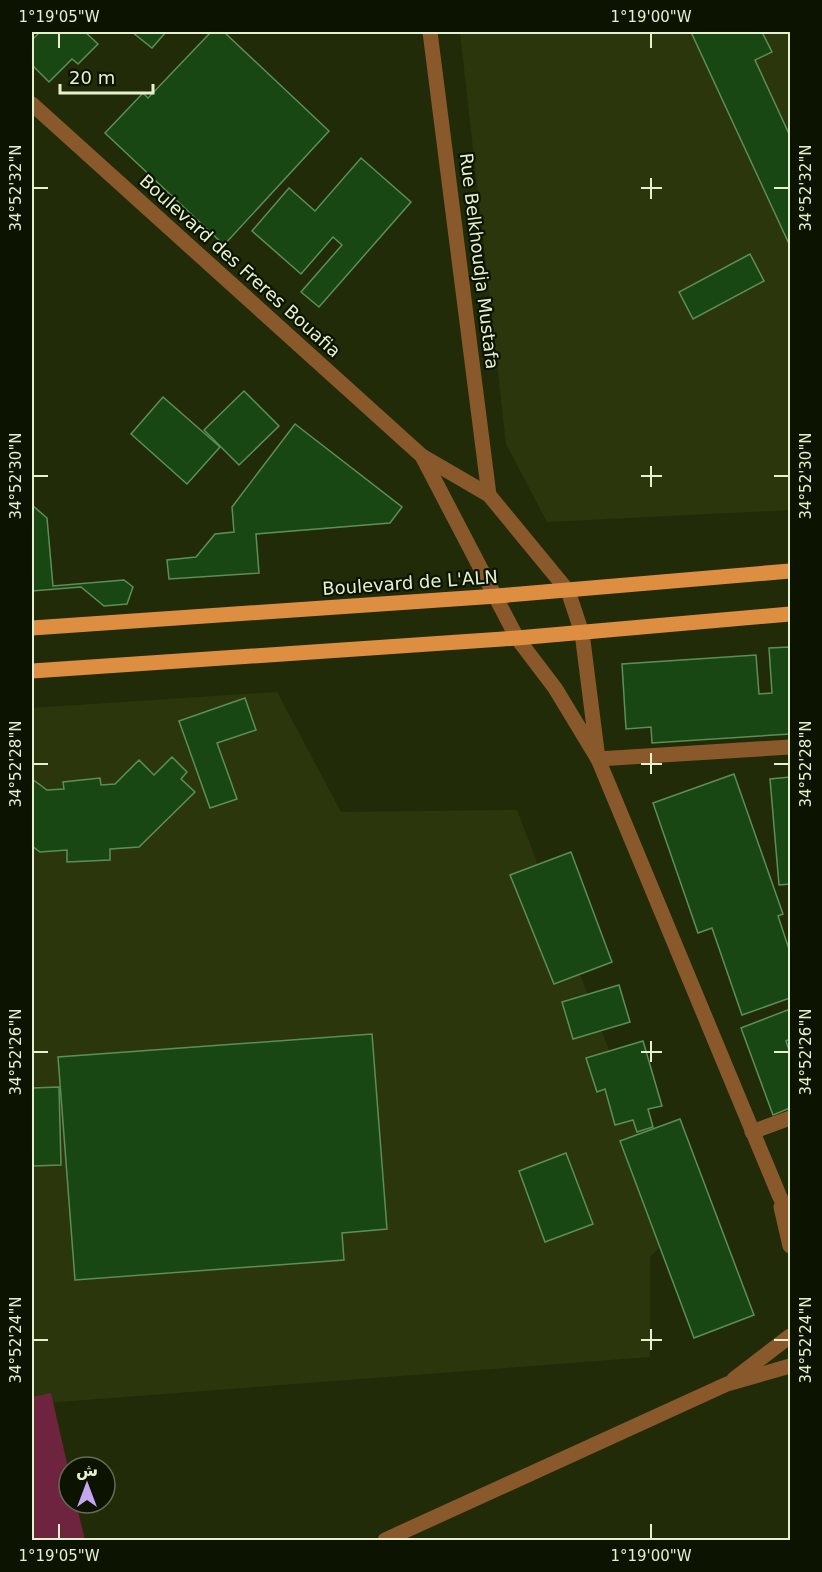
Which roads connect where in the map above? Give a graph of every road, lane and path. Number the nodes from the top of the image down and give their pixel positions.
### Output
1 (430, 32) edge
2 (32, 104) edge
3 (422, 456) junction
4 (489, 495) junction
5 (790, 571) edge
6 (568, 591) junction
7 (497, 596) junction
8 (790, 614) edge
9 (32, 628) edge
10 (582, 633) junction
11 (517, 638) junction
12 (32, 671) edge
13 (790, 747) edge
14 (598, 759) junction
15 (790, 1118) edge
16 (753, 1132) junction
17 (778, 1195) junction
18 (790, 1218) edge
19 (790, 1246) edge
20 (790, 1336) edge
21 (790, 1366) edge
22 (727, 1384) junction
23 (393, 1539) edge

1 - 4 street, Rue Belkhoudja Mustafa
2 - 3 street, Boulevard des Freres Bouafia
3 - 4 street
3 - 7 street
4 - 6 street
5 - 6 main road, Boulevard de L'ALN
6 - 7 main road, Boulevard de L'ALN
6 - 10 street
7 - 9 main road, Boulevard de L'ALN
7 - 11 street
8 - 10 main road
10 - 11 main road
10 - 14 street
11 - 12 main road
11 - 14 street
13 - 14 street
14 - 16 street
15 - 16 street
16 - 17 street
17 - 18 street
17 - 19 street
20 - 22 street
21 - 22 street
22 - 23 street

